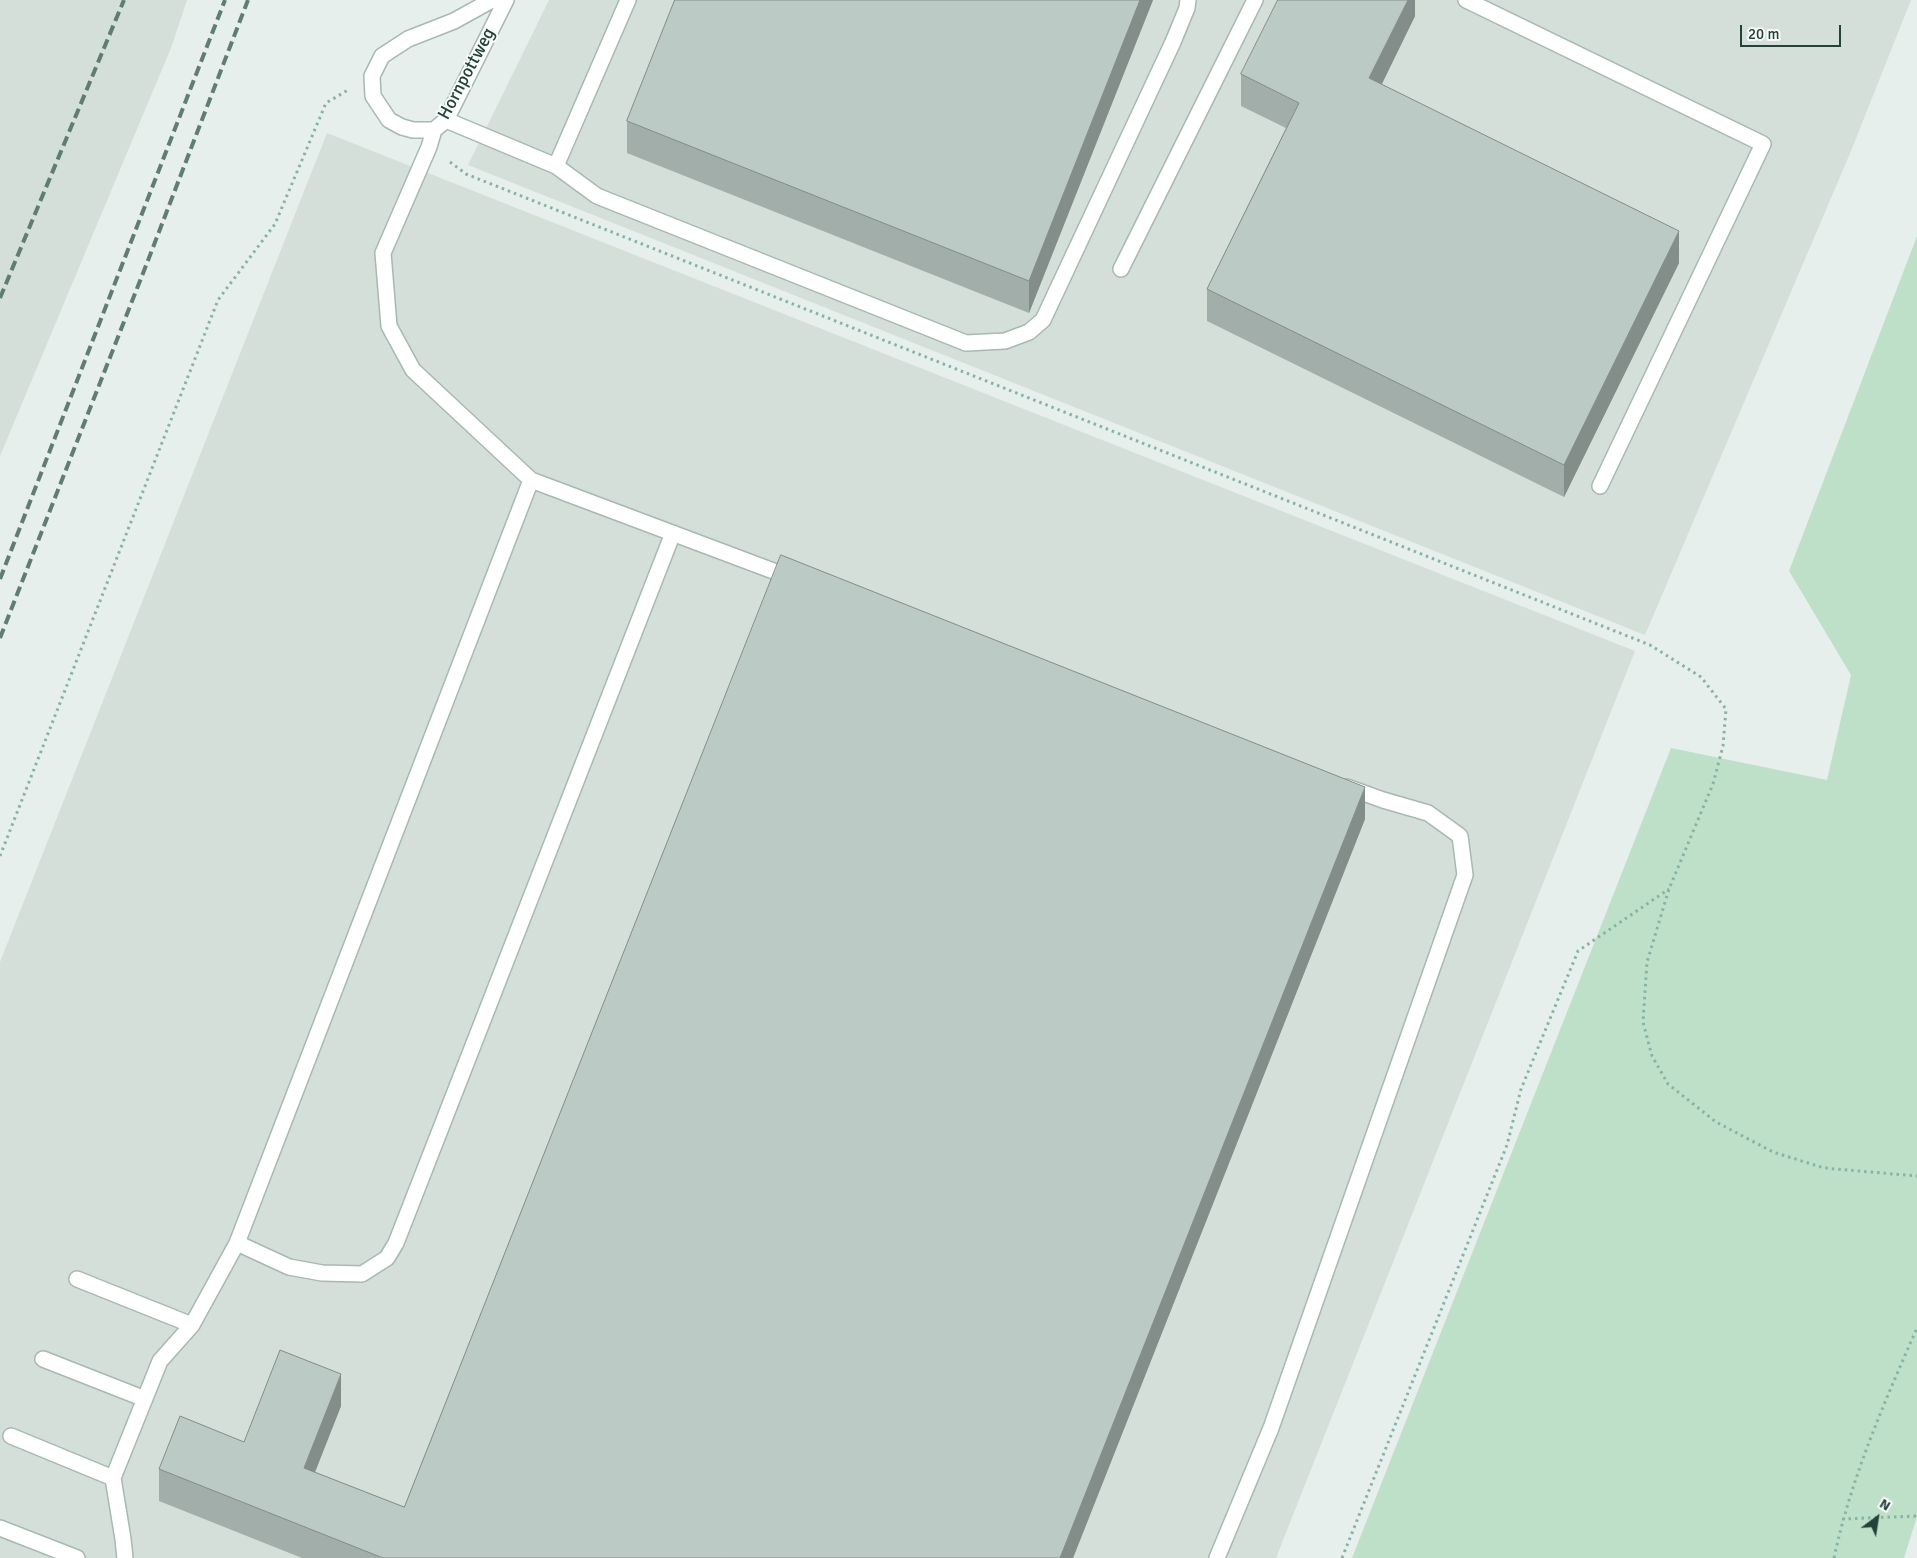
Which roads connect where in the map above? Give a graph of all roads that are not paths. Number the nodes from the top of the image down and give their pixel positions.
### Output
1 (492, 0) edge
2 (506, 0) edge
3 (628, 0) edge
4 (1188, 0) edge
5 (1255, 0) edge
6 (1466, 0) edge
7 (446, 120) junction
8 (434, 130) junction
9 (556, 166) junction
10 (1121, 269) dead end
11 (531, 480) junction
12 (1600, 486) dead end
13 (673, 533) junction
14 (804, 582) edge
15 (1336, 783) edge
16 (237, 1243) junction
17 (77, 1279) dead end
18 (192, 1325) junction
19 (43, 1359) dead end
20 (145, 1399) junction
21 (11, 1436) dead end
22 (113, 1478) junction
23 (0, 1528) edge
24 (77, 1558) edge
25 (125, 1558) edge
26 (1218, 1558) edge

1 - 8 street
2 - 7 street, Hornpottweg
3 - 9 street
4 - 9 street
5 - 10 street
6 - 12 street
7 - 8 street, Hornpottweg
7 - 9 street
8 - 11 street, Hornpottweg
11 - 13 street
11 - 16 street
13 - 14 street
13 - 16 street
15 - 26 street
16 - 18 street
17 - 18 street
18 - 20 street
19 - 20 street
20 - 22 street
21 - 22 street
22 - 25 street
23 - 24 street

